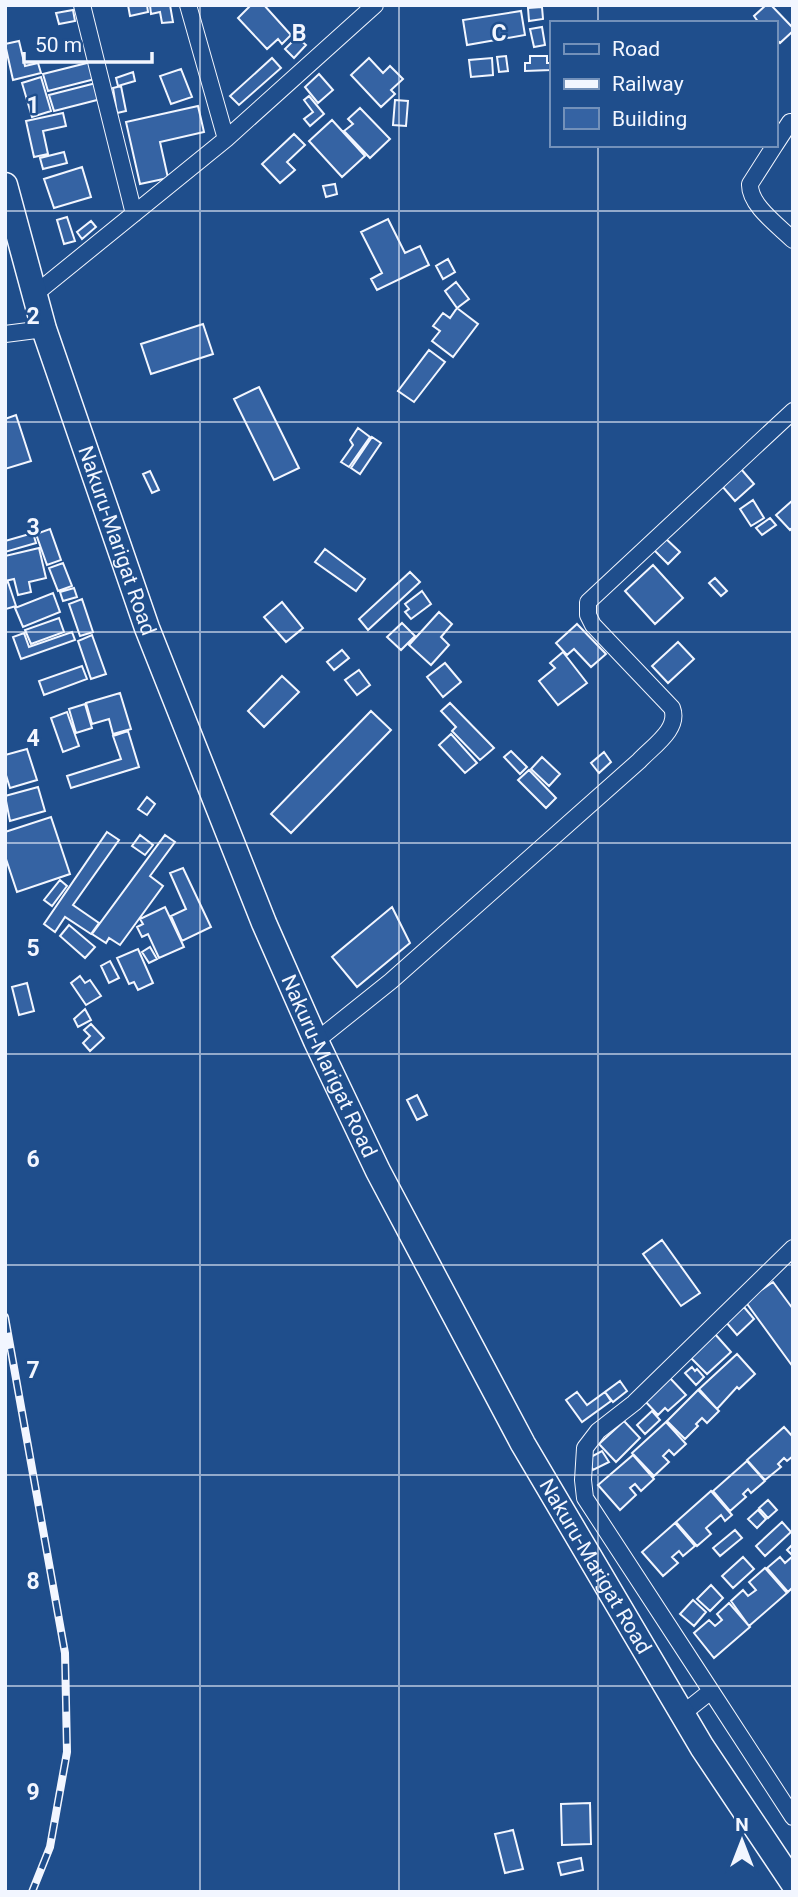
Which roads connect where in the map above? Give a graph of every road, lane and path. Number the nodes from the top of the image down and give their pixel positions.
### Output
1 (82, 5) edge
2 (188, 5) edge
3 (375, 5) edge
4 (790, 122) dead end
5 (226, 139) junction
6 (777, 142) edge
7 (774, 147) edge
8 (5, 185) edge
9 (134, 214) junction
10 (793, 240) edge
11 (35, 294) junction
12 (44, 329) junction
13 (5, 334) edge
14 (793, 411) edge
15 (316, 1041) junction
16 (793, 1248) edge
17 (711, 1690) junction
18 (682, 1714) junction
19 (793, 1817) edge
20 (793, 1883) edge

1 - 9 street
2 - 5 street
3 - 5 street
4 - 6 street
5 - 9 street
7 - 10 street
8 - 11 main road, Nakuru-Marigat Road
9 - 11 street
11 - 12 main road, Nakuru-Marigat Road
12 - 13 street
12 - 15 main road, Nakuru-Marigat Road
14 - 15 street
15 - 18 main road, Nakuru-Marigat Road
16 - 17 street
17 - 18 street
17 - 19 street
18 - 20 main road, Nakuru-Marigat Road

